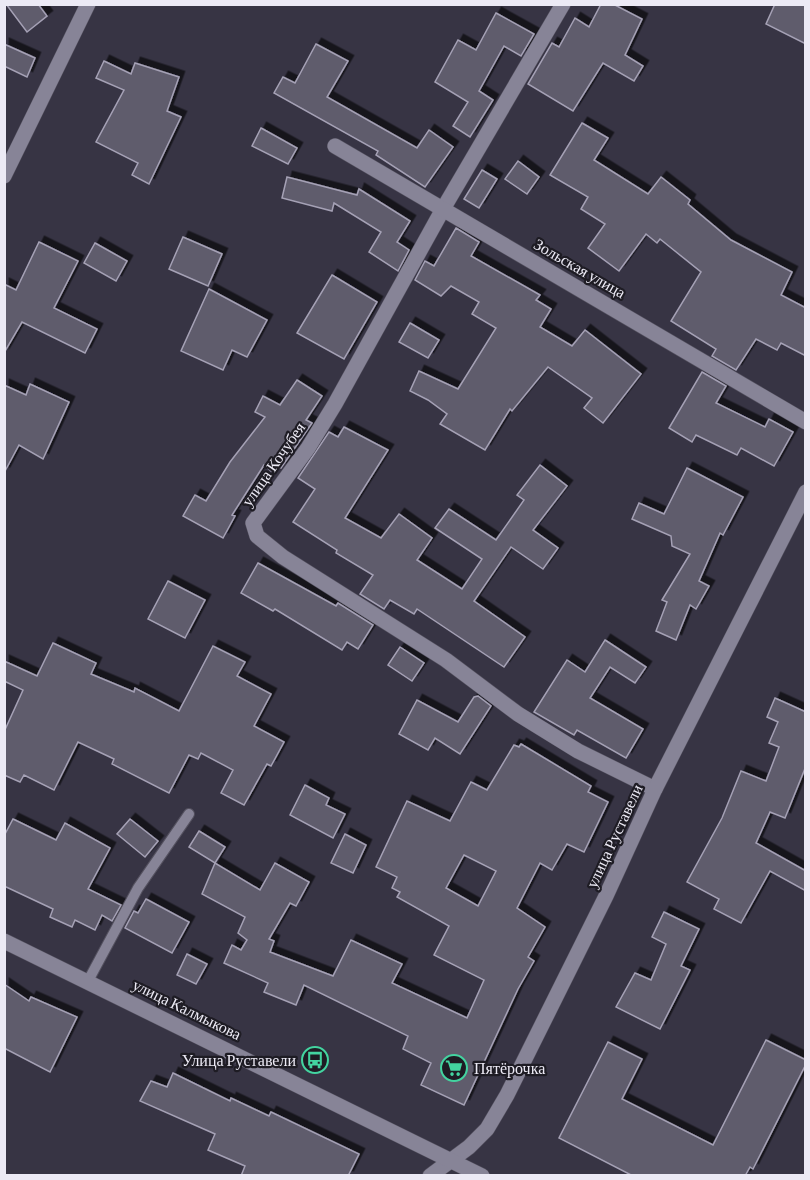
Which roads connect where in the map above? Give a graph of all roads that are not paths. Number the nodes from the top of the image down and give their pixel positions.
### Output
1 (88, 4) edge
2 (563, 4) edge
3 (335, 146) dead end
4 (4, 176) edge
5 (443, 209) junction
6 (806, 422) edge
7 (806, 492) edge
8 (655, 789) junction
9 (189, 814) dead end
10 (4, 940) edge
11 (88, 981) junction
12 (451, 1160) junction
13 (430, 1176) edge
14 (482, 1176) edge

1 - 4 street
2 - 5 street, улица Кочубея
3 - 5 street, Зольская улица
5 - 6 street, Зольская улица
5 - 8 street, улица Кочубея
7 - 8 street, улица Руставели
8 - 12 street, улица Руставели
9 - 11 lane
10 - 11 street, улица Калмыкова
11 - 12 street, улица Калмыкова
12 - 13 street, улица Руставели
12 - 14 street, улица Калмыкова

